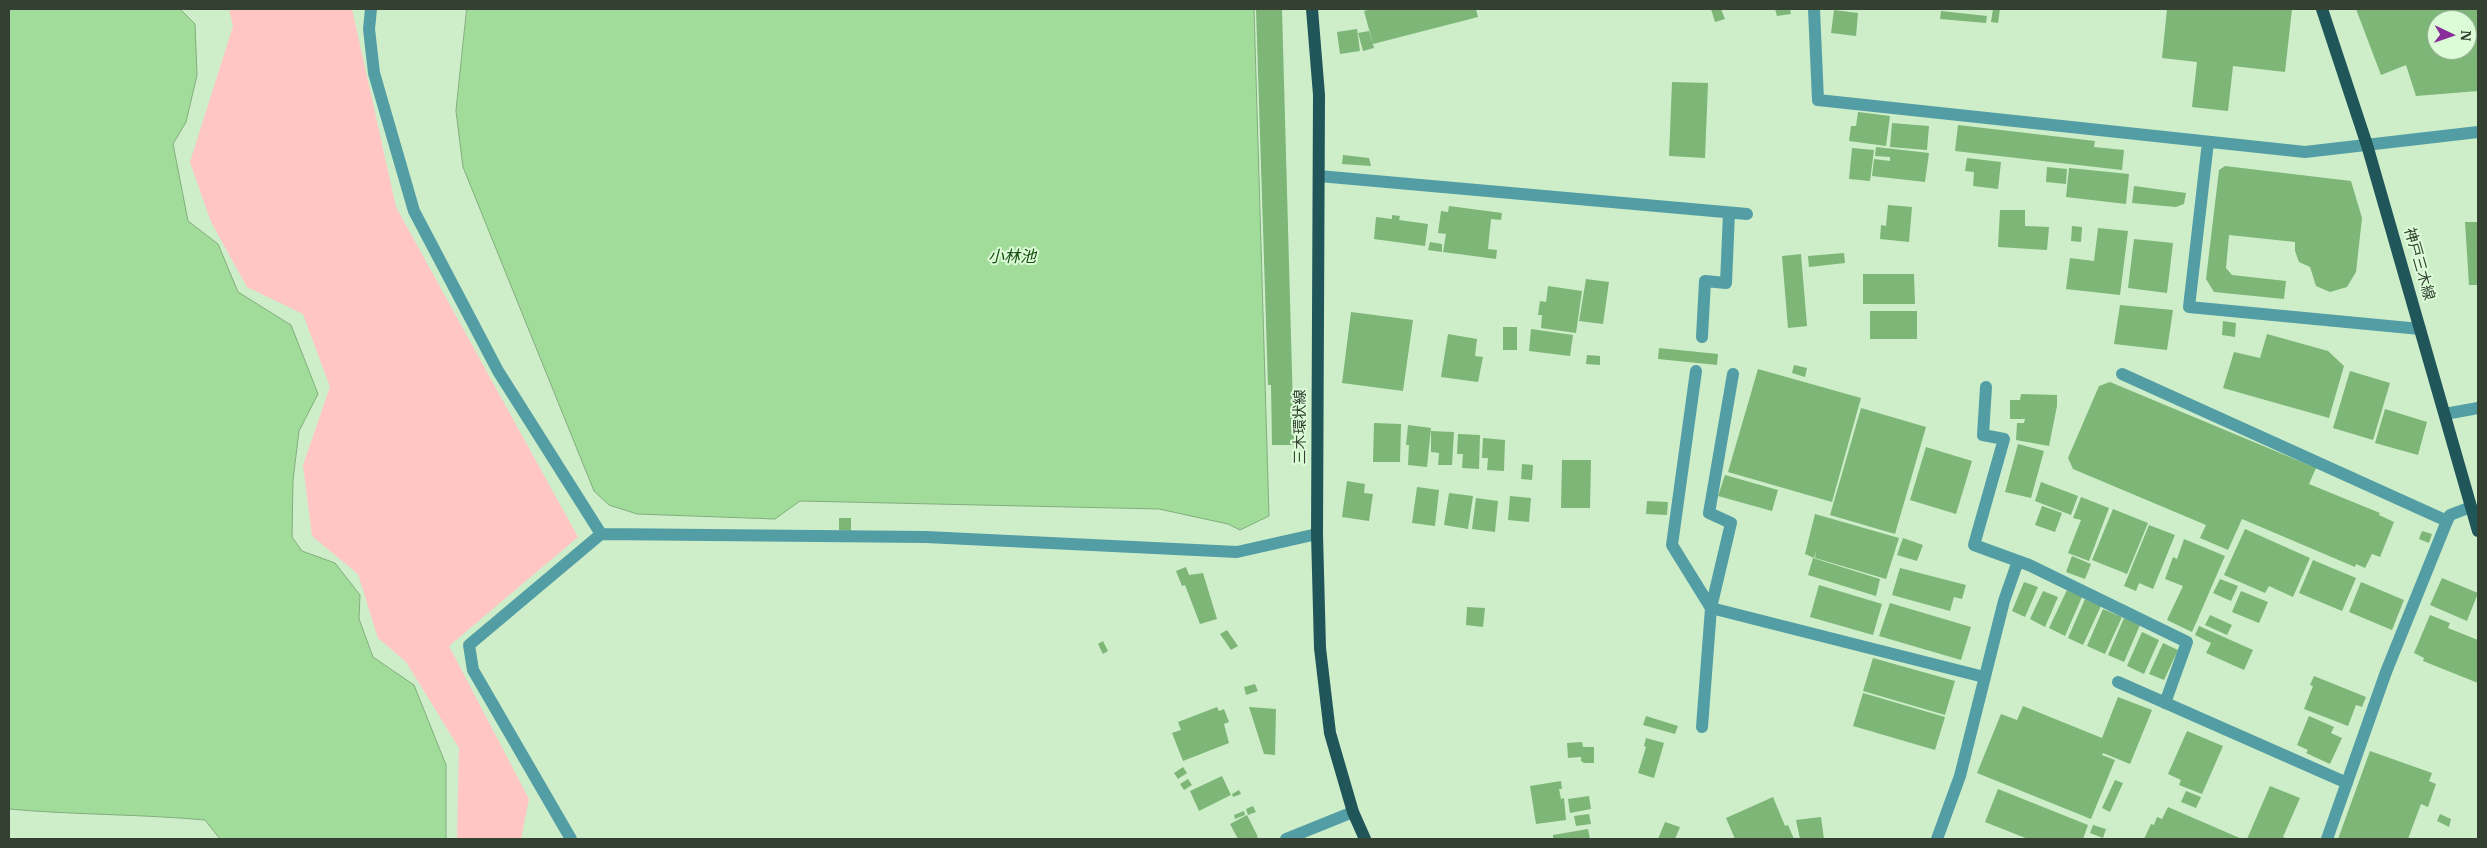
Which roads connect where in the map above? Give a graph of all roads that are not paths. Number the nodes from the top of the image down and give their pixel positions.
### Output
1 (370, 9) edge
2 (1312, 9) edge
3 (1814, 9) edge
4 (2322, 9) edge
5 (2478, 132) edge
6 (2208, 142) junction
7 (2367, 145) junction
8 (1319, 176) junction
9 (1729, 212) junction
10 (1747, 214) dead end
11 (2420, 329) junction
12 (1702, 337) dead end
13 (1696, 372) dead end
14 (1733, 374) dead end
15 (2122, 374) dead end
16 (1986, 387) dead end
17 (2478, 408) edge
18 (2445, 414) junction
19 (2471, 507) junction
20 (2448, 521) junction
21 (2478, 531) edge
22 (601, 534) junction
23 (1317, 534) junction
24 (2024, 563) junction
25 (1711, 608) junction
26 (1984, 677) junction
27 (2118, 682) dead end
28 (2165, 703) junction
29 (1702, 727) dead end
30 (2347, 783) junction
31 (1353, 812) junction
32 (571, 839) edge
33 (1286, 839) edge
34 (1365, 839) edge
35 (1937, 839) edge
36 (2327, 839) edge

1 - 22 street
2 - 8 main road, 三木環状線
3 - 6 street
4 - 7 main road, 神戸三木線
5 - 7 street
6 - 7 street
6 - 11 street
7 - 11 main road, 神戸三木線
8 - 9 street
8 - 23 main road, 三木環状線
9 - 10 street
9 - 12 street
11 - 18 main road, 神戸三木線
13 - 25 street
14 - 25 street
15 - 20 street
16 - 24 street
17 - 18 street
18 - 19 main road, 神戸三木線
19 - 20 street
19 - 21 main road, 神戸三木線
20 - 30 street
22 - 23 street
22 - 32 street
23 - 31 main road, 三木環状線
24 - 26 street
24 - 28 street
25 - 26 street
25 - 29 street
26 - 35 street
27 - 28 street
28 - 30 street
30 - 36 street
31 - 33 street
31 - 34 main road, 三木環状線

